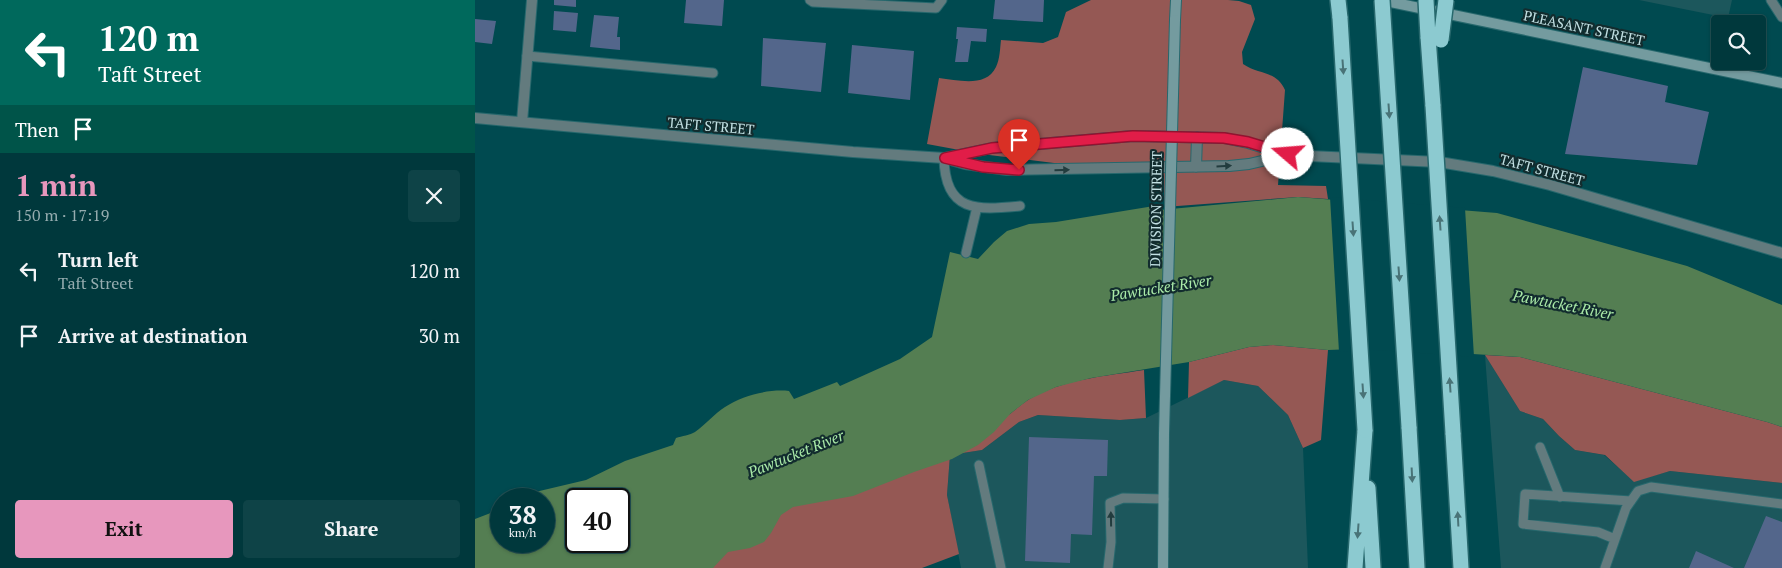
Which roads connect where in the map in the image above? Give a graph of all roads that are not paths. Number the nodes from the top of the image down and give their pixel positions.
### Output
1 (532, 0) edge
2 (810, 0) edge
3 (942, 0) edge
4 (1176, 0) edge
5 (1339, 0) edge
6 (1381, 0) edge
7 (1426, 0) edge
8 (1446, 0) edge
9 (1771, 0) edge
10 (1782, 17) edge
11 (1435, 38) junction
12 (527, 56) junction
13 (713, 73) dead end
14 (1782, 83) edge
15 (475, 118) edge
16 (522, 122) junction
17 (1197, 137) junction
18 (1288, 154) junction
19 (945, 158) junction
20 (1196, 167) junction
21 (1021, 206) dead end
22 (977, 207) junction
23 (966, 253) dead end
24 (1782, 253) edge
25 (1365, 430) junction
26 (1540, 447) dead end
27 (979, 465) dead end
28 (1560, 497) junction
29 (1164, 499) junction
30 (1631, 502) junction
31 (1782, 504) edge
32 (1615, 539) junction
33 (1001, 568) edge
34 (1108, 568) edge
35 (1163, 568) edge
36 (1355, 568) edge
37 (1373, 568) edge
38 (1417, 568) edge
39 (1461, 568) edge
40 (1605, 568) edge

1 - 12 street
2 - 3 lane
4 - 29 main road, DIVISION STREET, bridge
5 -> 25 highway, bridge
6 - 14 main road, PLEASANT STREET
6 -> 38 highway, bridge
7 - 11 highway, bridge
8 - 11 highway, bridge
9 - 10 lane
39 -> 11 highway, bridge
12 - 13 lane
12 - 16 street
15 - 16 street, TAFT STREET
16 - 19 street, TAFT STREET
17 - 18 street, TAFT STREET
17 - 19 street, TAFT STREET
17 - 20 street
20 -> 18 street, TAFT STREET
18 - 24 street, TAFT STREET
19 -> 20 street, TAFT STREET
19 - 22 lane
21 - 22 lane
22 - 23 lane
25 -> 36 highway
25 - 37 highway
26 - 28 lane
27 - 33 lane
28 - 30 lane
28 - 32 lane
34 -> 29 lane
29 - 35 main road, DIVISION STREET
30 - 31 lane
30 - 32 lane
32 - 40 lane

